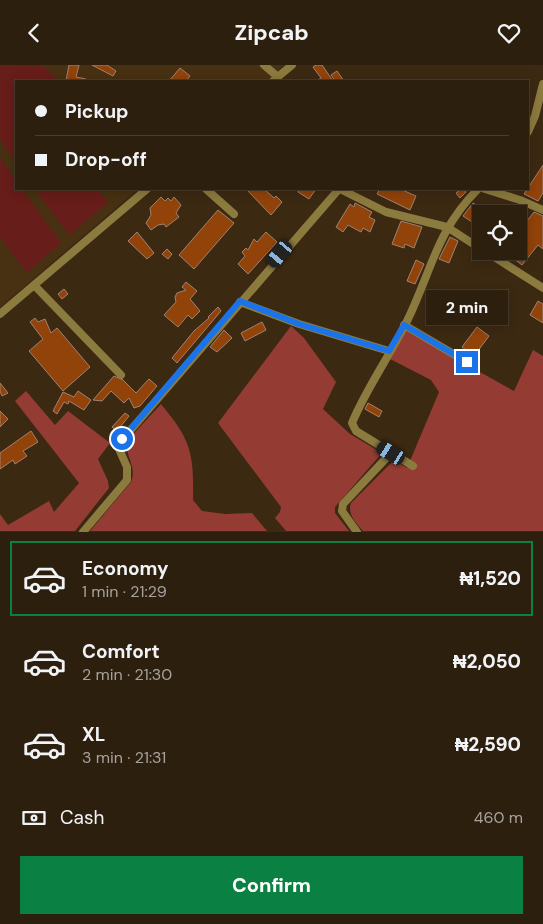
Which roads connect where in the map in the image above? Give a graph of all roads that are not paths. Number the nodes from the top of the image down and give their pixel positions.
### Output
1 (264, 65) edge
2 (292, 65) edge
3 (276, 79) edge
4 (543, 84) edge
5 (529, 130) edge
6 (146, 190) edge
7 (207, 190) edge
8 (339, 190) edge
9 (342, 190) edge
10 (477, 190) edge
11 (488, 190) edge
12 (543, 211) edge
13 (234, 214) dead end
14 (447, 227) junction
15 (472, 243) edge
16 (499, 260) edge
17 (34, 285) junction
18 (543, 288) edge
19 (240, 301) junction
20 (0, 315) edge
21 (404, 325) junction
22 (389, 351) junction
23 (467, 362) dead end
24 (121, 375) dead end
25 (391, 453) junction
26 (413, 466) dead end
27 (82, 531) edge
28 (357, 531) edge

1 - 3 street
2 - 3 street
4 - 5 street
6 - 17 street
7 - 13 street
8 - 19 street
9 - 14 street
10 - 14 street
11 - 12 street
14 - 15 street
14 - 21 street
16 - 18 street
17 - 20 street
17 - 24 street
19 - 22 street
19 - 27 street
21 - 22 street
21 - 23 street
22 - 25 street
25 - 26 street
25 - 28 street

